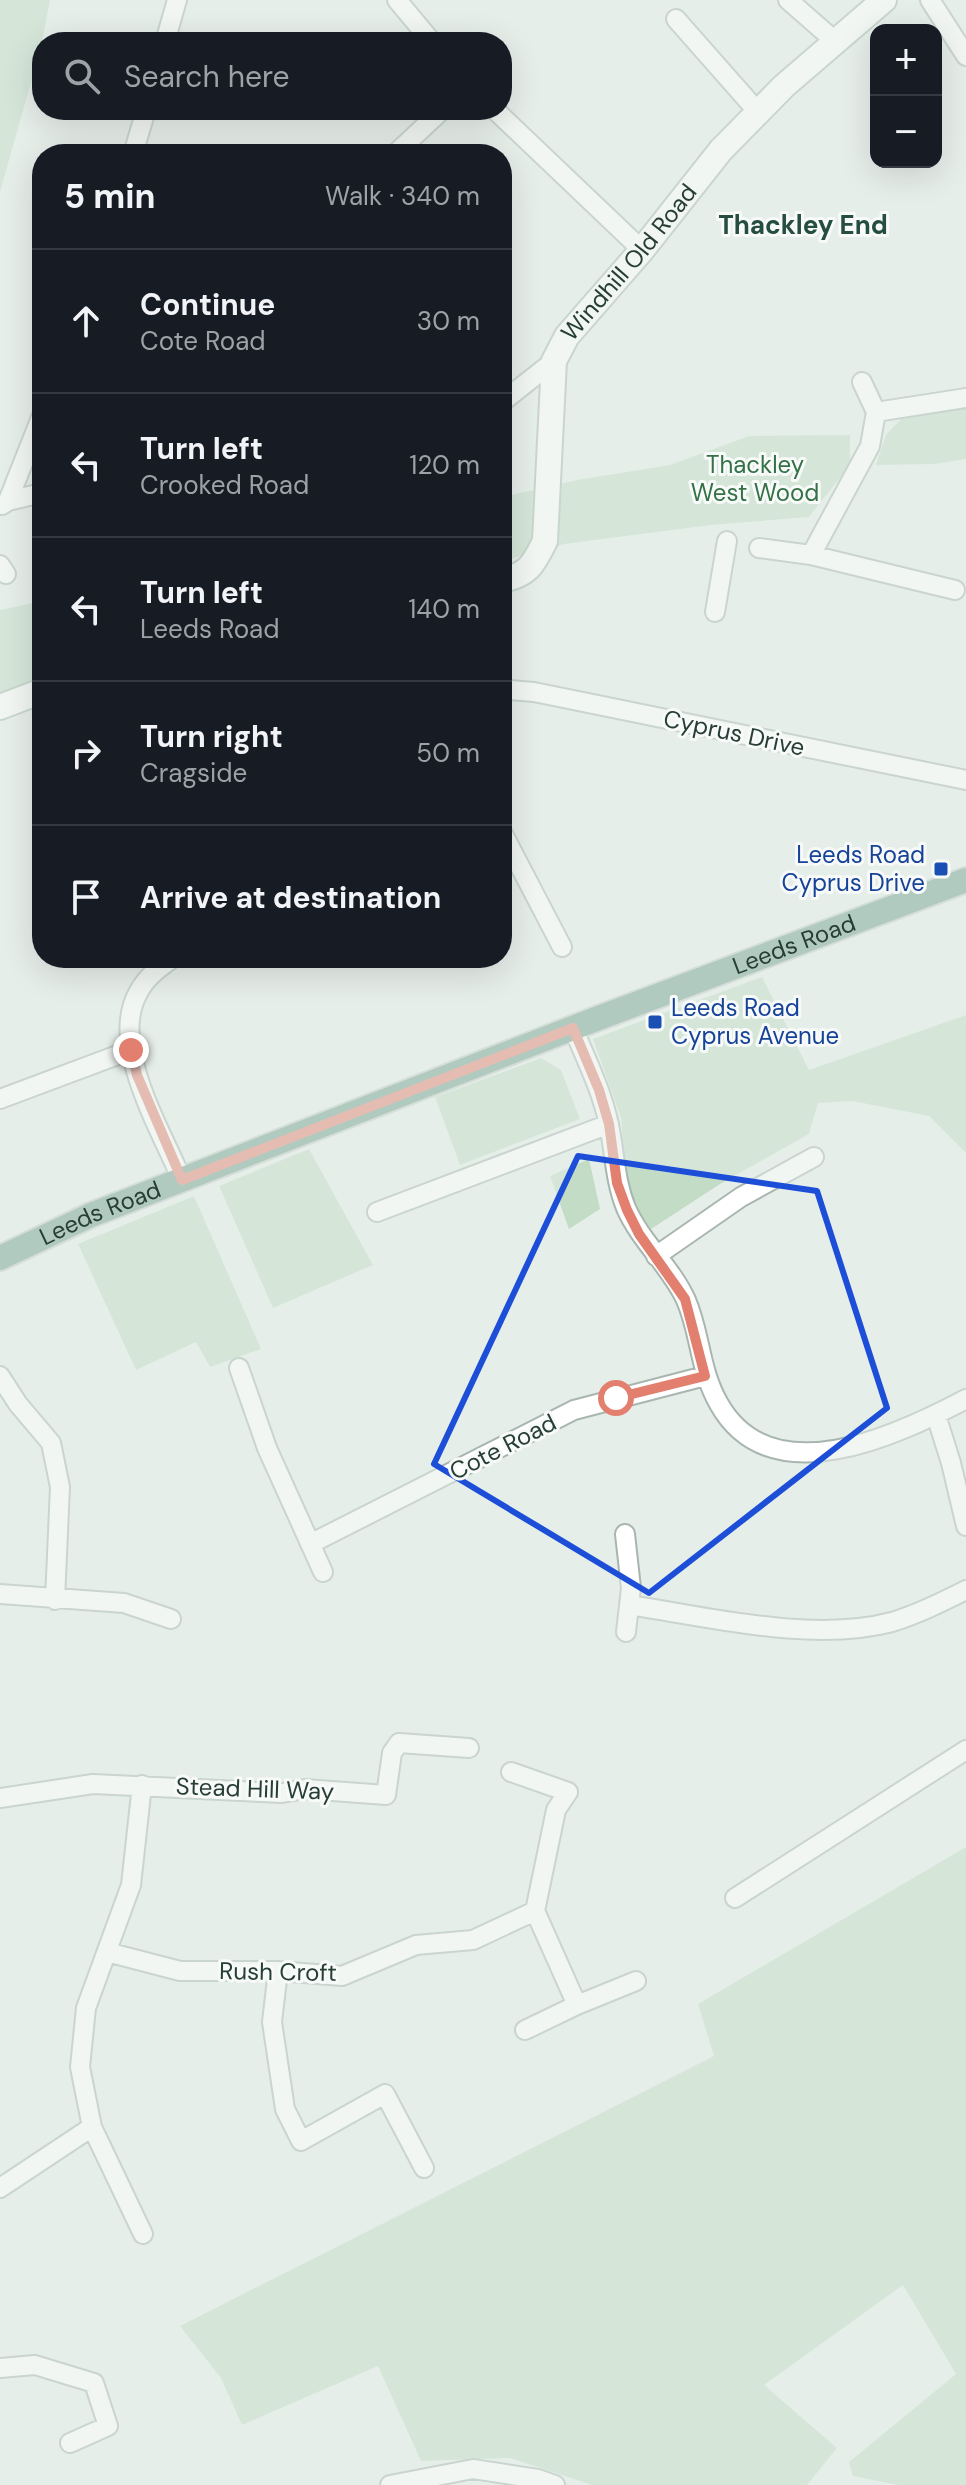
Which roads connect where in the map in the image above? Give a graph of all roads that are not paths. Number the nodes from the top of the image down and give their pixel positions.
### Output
1 (177, 0) edge
2 (397, 0) edge
3 (788, 0) edge
4 (884, 0) edge
5 (930, 0) edge
6 (676, 19) dead end
7 (168, 32) edge
8 (424, 32) edge
9 (836, 42) junction
10 (966, 56) edge
11 (758, 112) junction
12 (143, 120) edge
13 (431, 120) edge
14 (506, 120) edge
15 (136, 144) edge
16 (406, 144) edge
17 (642, 250) junction
18 (554, 361) junction
19 (862, 382) dead end
20 (512, 394) edge
21 (966, 398) edge
22 (876, 412) junction
23 (32, 438) edge
24 (32, 496) edge
25 (4, 504) edge
26 (727, 541) dead end
27 (759, 548) dead end
28 (811, 555) junction
29 (512, 578) edge
30 (955, 590) dead end
31 (715, 612) dead end
32 (512, 690) edge
33 (32, 695) edge
34 (0, 707) edge
35 (966, 780) edge
36 (512, 851) edge
37 (966, 880) edge
38 (562, 947) dead end
39 (159, 968) edge
40 (573, 1028) junction
41 (131, 1050) junction
42 (0, 1099) edge
43 (609, 1124) junction
44 (814, 1157) dead end
45 (182, 1180) junction
46 (377, 1212) dead end
47 (656, 1256) junction
48 (0, 1258) edge
49 (239, 1368) dead end
50 (0, 1376) edge
51 (705, 1376) junction
52 (966, 1399) edge
53 (936, 1415) junction
54 (966, 1526) edge
55 (625, 1534) dead end
56 (310, 1544) junction
57 (323, 1572) dead end
58 (966, 1590) edge
59 (0, 1594) edge
60 (55, 1600) junction
61 (629, 1605) junction
62 (171, 1619) dead end
63 (626, 1632) dead end
64 (469, 1748) dead end
65 (966, 1750) edge
66 (511, 1772) dead end
67 (142, 1785) junction
68 (0, 1798) edge
69 (735, 1898) dead end
70 (535, 1911) junction
71 (107, 1952) junction
72 (278, 1971) junction
73 (636, 1981) dead end
74 (577, 2005) junction
75 (525, 2030) dead end
76 (92, 2127) junction
77 (424, 2168) dead end
78 (0, 2188) edge
79 (143, 2234) dead end
80 (0, 2368) edge
81 (70, 2443) dead end
82 (390, 2485) edge
83 (555, 2485) edge

1 - 7 street
2 - 8 street
3 - 9 street
4 - 9 street, Windhill Old Road
5 - 10 street
6 - 11 street
9 - 11 street, Windhill Old Road
11 - 17 street, Windhill Old Road
12 - 15 street
13 - 16 street
14 - 17 street
17 - 18 street, Windhill Old Road
18 - 20 street
18 - 29 street, Windhill Old Road
19 - 22 street
21 - 22 street
22 - 28 street
23 - 25 street
24 - 25 street
26 - 31 street
27 - 28 street
28 - 30 street
32 - 35 street, Cyprus Drive
33 - 34 street
36 - 38 street
37 - 40 main road, Leeds Road
39 - 41 street
40 - 43 street
40 - 45 main road, Leeds Road
41 - 42 street
41 - 45 street
43 - 46 street
43 - 47 street
44 - 47 street
45 - 48 main road, Leeds Road
47 - 51 street
49 - 56 street
50 - 60 street
51 - 53 street
51 - 56 street, Cote Road
52 - 53 street
53 - 54 street
55 - 61 street
56 - 57 street
58 - 61 street
59 - 60 street
60 - 62 street
61 - 63 street
64 - 67 street, Stead Hill Way
65 - 69 street
66 - 70 street
67 - 68 street, Stead Hill Way
67 - 71 street
70 - 72 street, Rush Croft
70 - 74 street
71 - 72 street, Rush Croft
71 - 76 street
72 - 77 street
73 - 74 street
74 - 75 street
76 - 78 street
76 - 79 street
80 - 81 street
82 - 83 street

